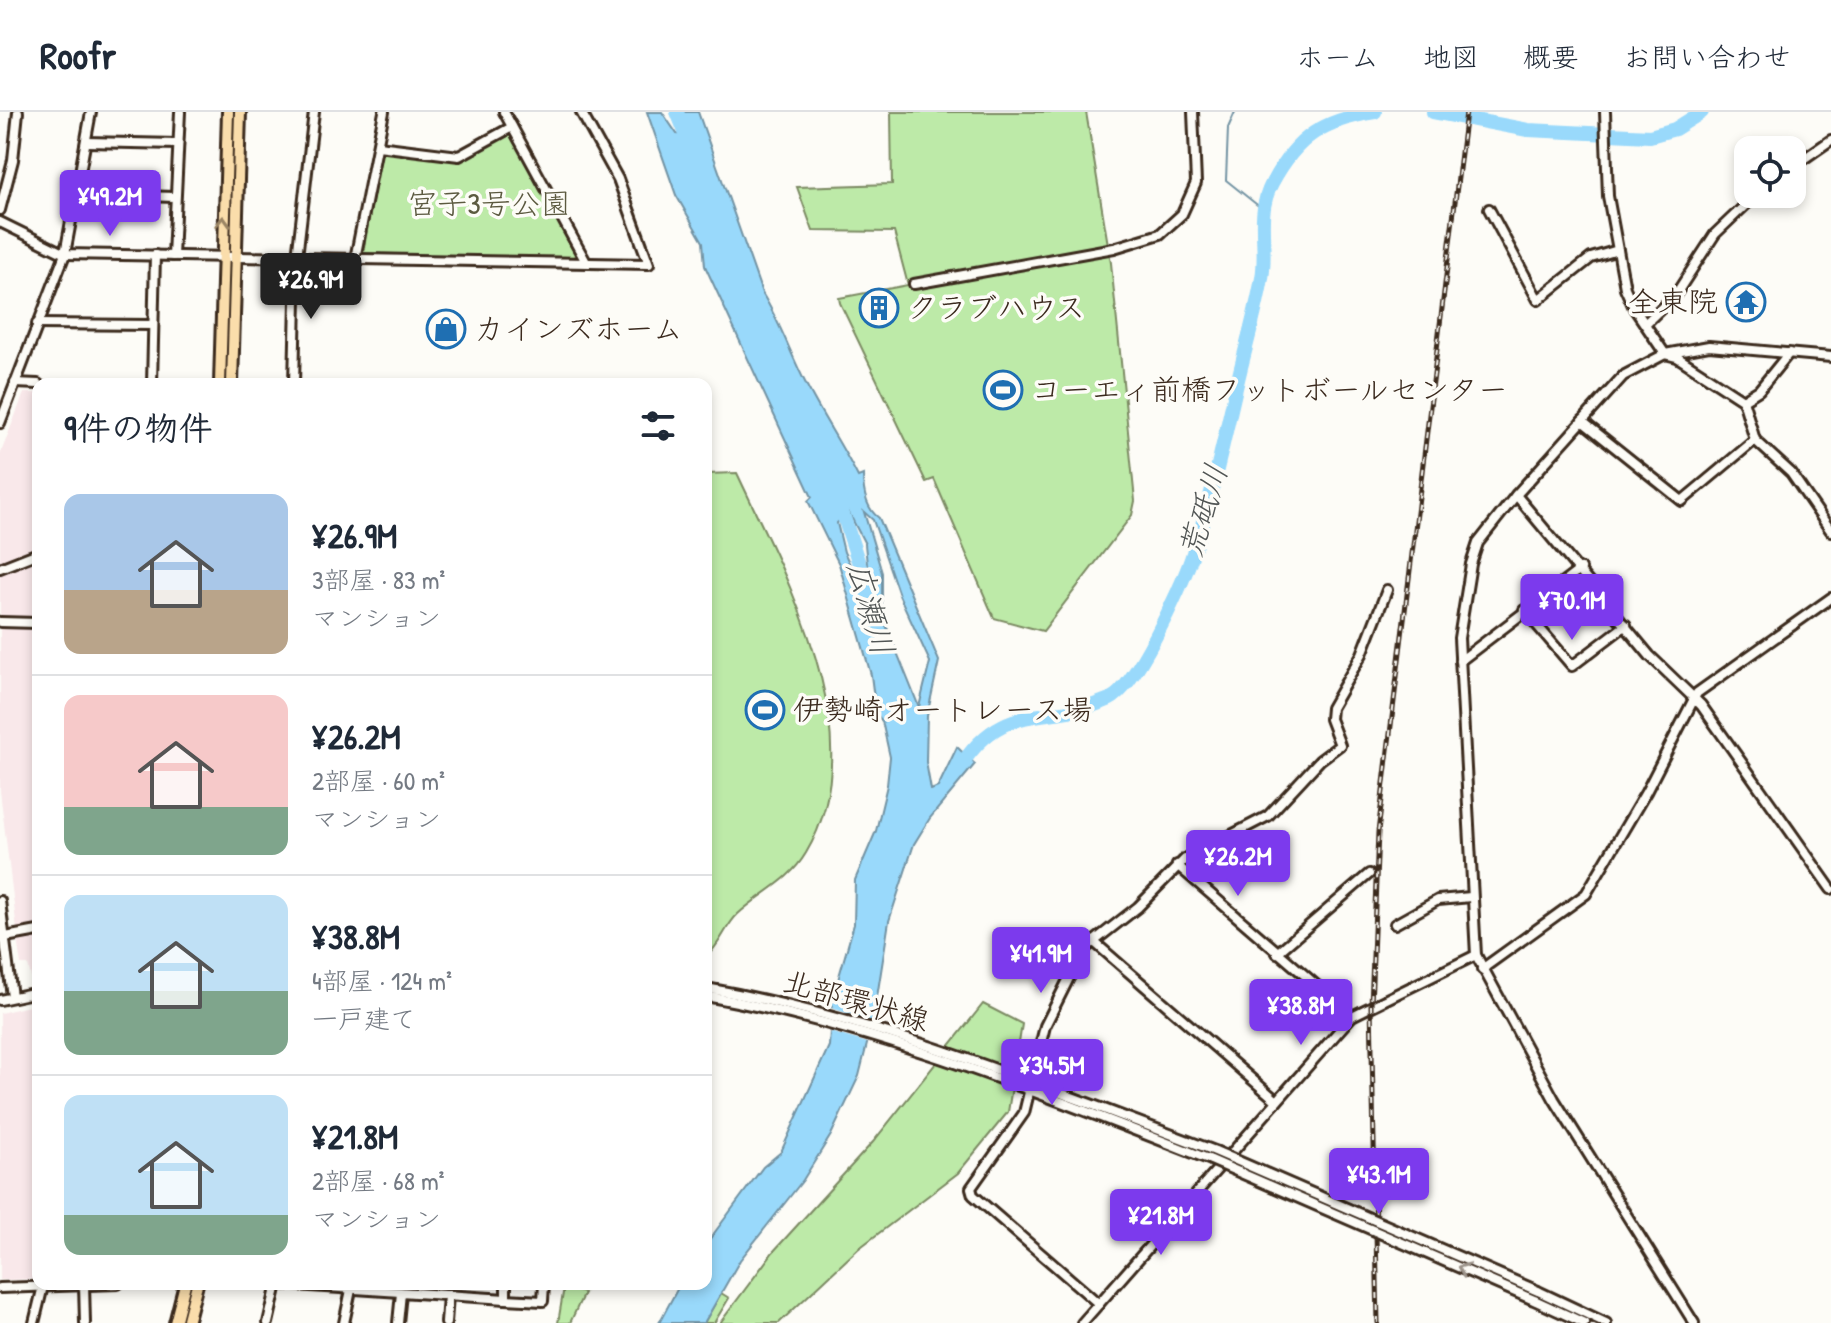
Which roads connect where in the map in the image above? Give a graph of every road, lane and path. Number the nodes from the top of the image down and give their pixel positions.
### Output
1 (18, 112) edge
2 (91, 112) edge
3 (180, 112) edge
4 (228, 112) edge
5 (240, 112) edge
6 (314, 112) edge
7 (384, 112) edge
8 (504, 112) edge
9 (581, 112) edge
10 (1193, 112) edge
11 (1605, 112) edge
12 (512, 127) junction
13 (1831, 140) edge
14 (86, 142) junction
15 (178, 144) junction
16 (378, 146) junction
17 (1806, 157) edge
18 (76, 194) junction
19 (175, 197) junction
20 (1742, 208) edge
21 (1489, 209) dead end
22 (0, 210) edge
23 (0, 222) edge
24 (1618, 250) junction
25 (65, 254) junction
26 (155, 255) junction
27 (173, 256) junction
28 (222, 256) junction
29 (234, 257) junction
30 (297, 257) junction
31 (355, 259) junction
32 (586, 262) junction
33 (914, 284) dead end
34 (1646, 323) junction
35 (37, 324) junction
36 (153, 325) junction
37 (1789, 353) junction
38 (1665, 354) junction
39 (1831, 357) edge
40 (152, 378) edge
41 (220, 378) edge
42 (232, 378) edge
43 (294, 378) edge
44 (15, 383) junction
45 (32, 384) edge
46 (0, 394) edge
47 (10, 397) junction
48 (1743, 400) junction
49 (1582, 421) junction
50 (0, 423) edge
51 (1755, 440) junction
52 (1516, 495) junction
53 (1831, 531) edge
54 (32, 555) edge
55 (0, 568) edge
56 (1581, 569) junction
57 (1387, 590) dead end
58 (1831, 598) edge
59 (1524, 610) junction
60 (0, 622) edge
61 (32, 623) edge
62 (1626, 625) junction
63 (1460, 661) junction
64 (1693, 699) junction
65 (1177, 865) junction
66 (1369, 874) dead end
67 (1831, 889) edge
68 (1471, 897) junction
69 (0, 901) edge
70 (1395, 924) dead end
71 (32, 932) edge
72 (2, 938) edge
73 (1093, 941) junction
74 (1277, 953) junction
75 (1476, 955) junction
76 (1482, 969) junction
77 (712, 989) edge
78 (32, 993) edge
79 (12, 997) junction
80 (712, 997) edge
81 (0, 1000) edge
82 (1352, 1016) junction
83 (1026, 1085) junction
84 (1277, 1101) junction
85 (32, 1287) edge
86 (0, 1288) edge
87 (42, 1290) edge
88 (84, 1290) edge
89 (183, 1290) edge
90 (195, 1290) edge
91 (277, 1290) edge
92 (351, 1290) edge
93 (380, 1290) edge
94 (506, 1290) edge
95 (544, 1290) edge
96 (401, 1293) junction
97 (448, 1295) junction
98 (1536, 1296) junction
99 (506, 1299) junction
100 (1099, 1304) junction
101 (34, 1323) edge
102 (85, 1323) edge
103 (175, 1323) edge
104 (187, 1323) edge
105 (268, 1323) edge
106 (344, 1323) edge
107 (398, 1323) edge
108 (446, 1323) edge
109 (1082, 1323) edge
110 (1584, 1323) edge
111 (1606, 1323) edge
112 (1694, 1323) edge

1 - 22 street
2 - 14 street
3 - 15 street
28 -> 4 main road
5 - 29 main road
6 - 30 street
7 - 16 street
8 - 12 street
9 - 32 street
10 - 33 street
11 - 24 street
12 - 16 street
12 - 32 street
13 - 17 street
14 - 15 street
14 - 18 street
15 - 19 street
16 - 31 street
18 - 19 street
18 - 25 street
19 - 27 street
20 - 34 street
21 - 24 street
23 - 25 street
24 - 34 street
25 - 26 street
25 - 35 street
26 - 27 street
26 - 36 street
27 - 28 street
28 - 29 street
28 - 41 main road
29 - 30 street
29 - 42 main road
30 - 31 street
30 - 43 street
31 - 32 street
34 - 38 street
35 - 36 street
35 - 44 street
36 - 40 street
37 - 38 street
37 - 39 street
37 - 48 street
38 - 48 street
38 - 49 street
44 - 45 street
44 - 47 street
46 - 47 street
47 - 50 street
48 - 51 street
49 - 51 street
49 - 52 street
51 - 53 street
52 - 56 street
52 - 63 street
54 - 55 street
56 - 59 street
56 - 62 street
57 - 65 street
58 - 64 street
59 - 62 street
59 - 63 street
60 - 61 street
62 - 64 street
63 - 68 street
64 - 67 street
64 - 76 street
65 - 73 street
65 - 74 street
66 - 74 street
68 - 70 street
68 - 75 street
69 - 72 street
71 - 72 street
72 - 79 street
73 - 83 street
73 - 84 street
74 - 82 street
75 - 76 street
75 - 82 street
76 - 112 street
77 - 83 street, 北部環状線
78 - 79 street
79 - 81 street
80 - 83 street, 北部環状線
82 - 84 street
83 - 98 street, 北部環状線, bridge
83 - 100 street
84 - 100 street
85 - 86 street
87 - 101 street
88 - 102 street
89 - 103 main road
90 - 104 main road
91 - 105 street
92 - 106 street
93 - 96 street
94 - 99 street
95 - 99 street
96 - 97 street
96 - 107 street
97 - 99 street
97 - 108 street
98 - 110 street
98 - 111 street
100 - 109 street

